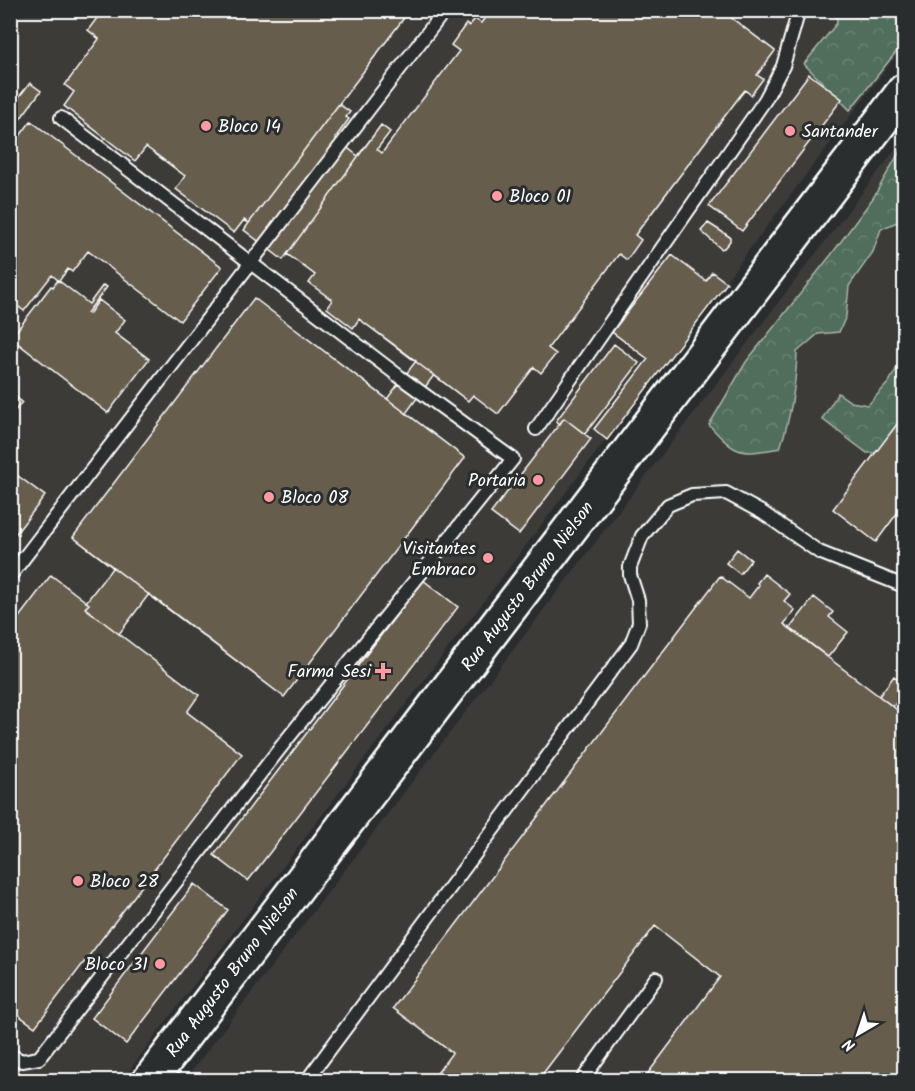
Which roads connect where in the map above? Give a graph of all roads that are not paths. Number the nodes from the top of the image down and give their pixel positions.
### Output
1 (445, 10) edge
2 (798, 11) edge
3 (904, 91) edge
4 (61, 118) dead end
5 (251, 264) junction
6 (536, 429) dead end
7 (10, 576) edge
8 (904, 586) edge
9 (656, 978) dead end
10 (10, 1055) edge
11 (150, 1080) edge
12 (307, 1080) edge
13 (582, 1080) edge

1 - 5 lane
2 - 6 lane
3 - 11 main road, Rua Augusto Bruno Nielson
4 - 5 lane
5 - 7 lane
5 - 10 lane
8 - 12 lane
9 - 13 lane

